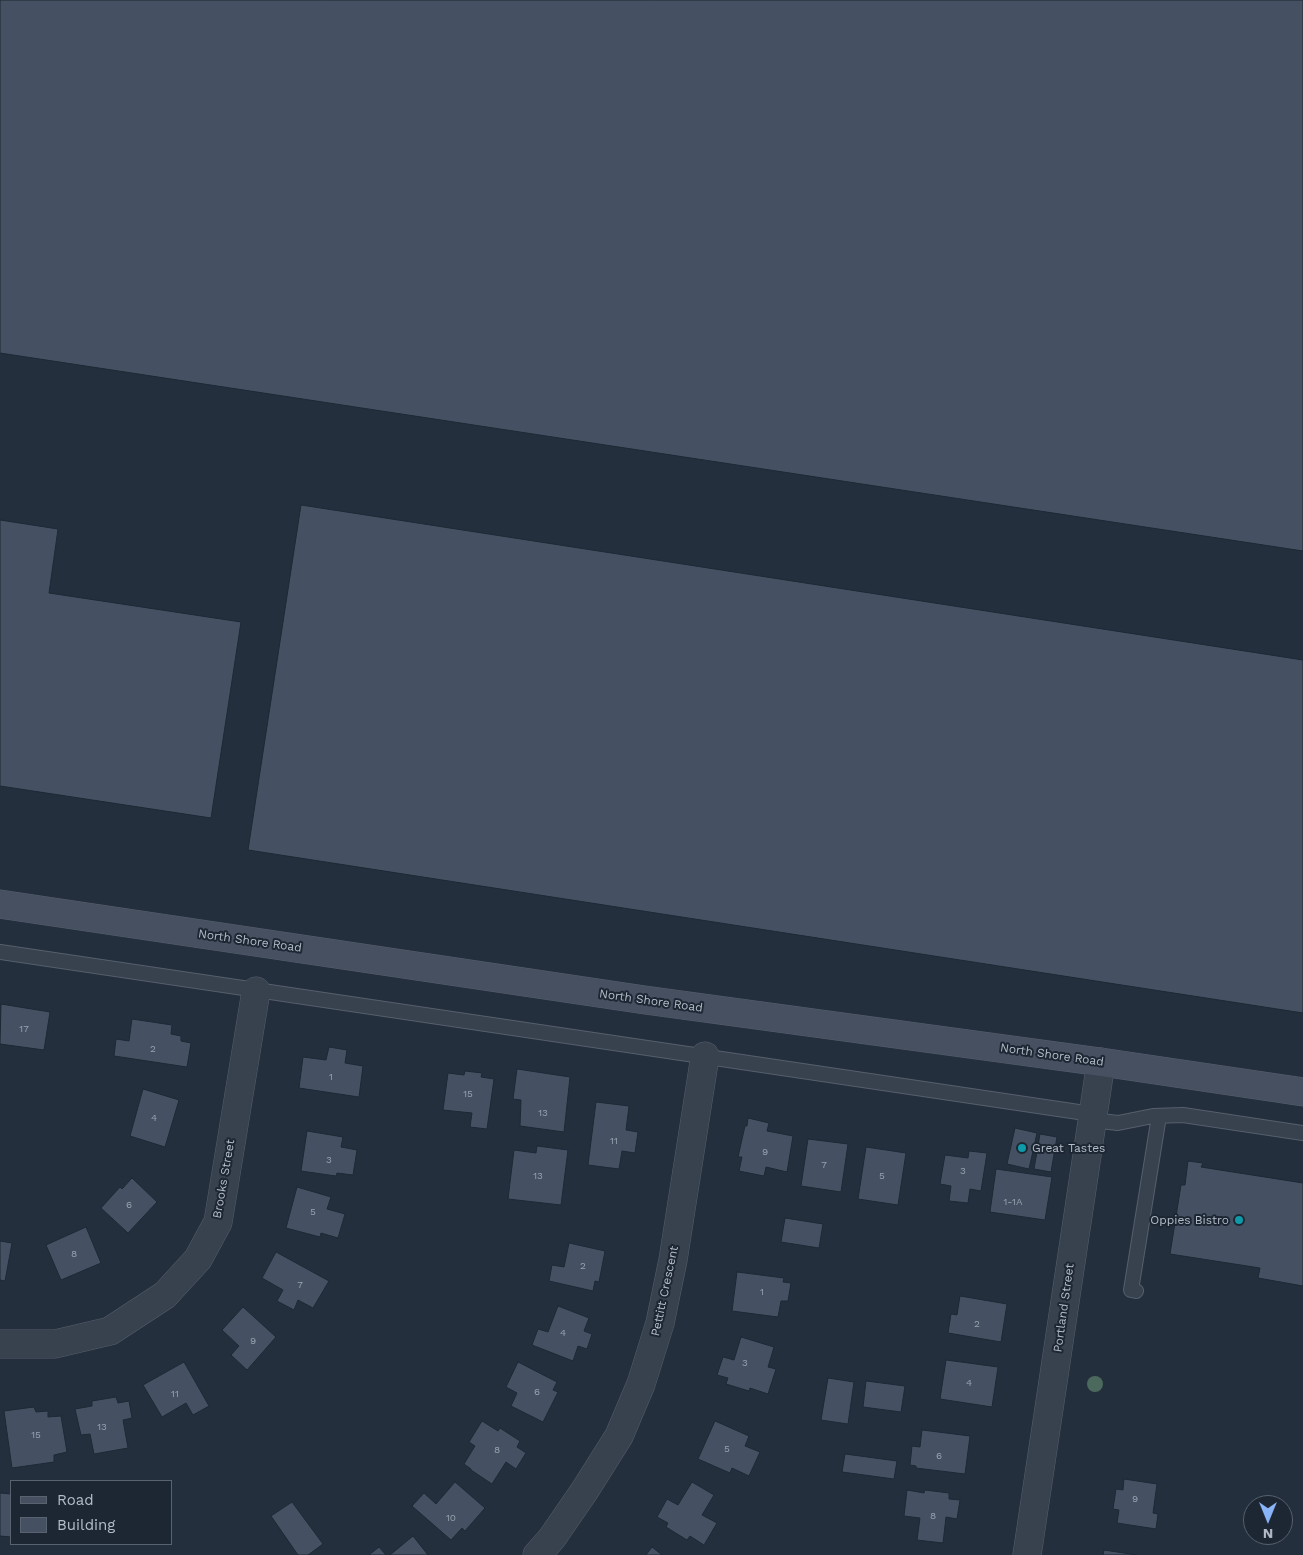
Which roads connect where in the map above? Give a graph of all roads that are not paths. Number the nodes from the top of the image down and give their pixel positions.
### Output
1 (0, 904) edge
2 (0, 952) edge
3 (256, 991) junction
4 (705, 1056) junction
5 (1101, 1062) junction
6 (1303, 1092) edge
7 (1159, 1116) junction
8 (1092, 1117) junction
9 (1303, 1133) edge
10 (1136, 1290) dead end
11 (0, 1344) edge
12 (537, 1555) edge
13 (1027, 1555) edge

1 - 5 main road, North Shore Road
2 - 3 lane
3 - 4 lane
3 - 11 street, Brooks Street
4 - 8 lane
4 - 12 street, Pettitt Crescent
5 - 6 main road, North Shore Road
5 - 8 street, Portland Street
7 - 8 lane
7 - 9 lane
7 - 10 lane
8 - 13 street, Portland Street

